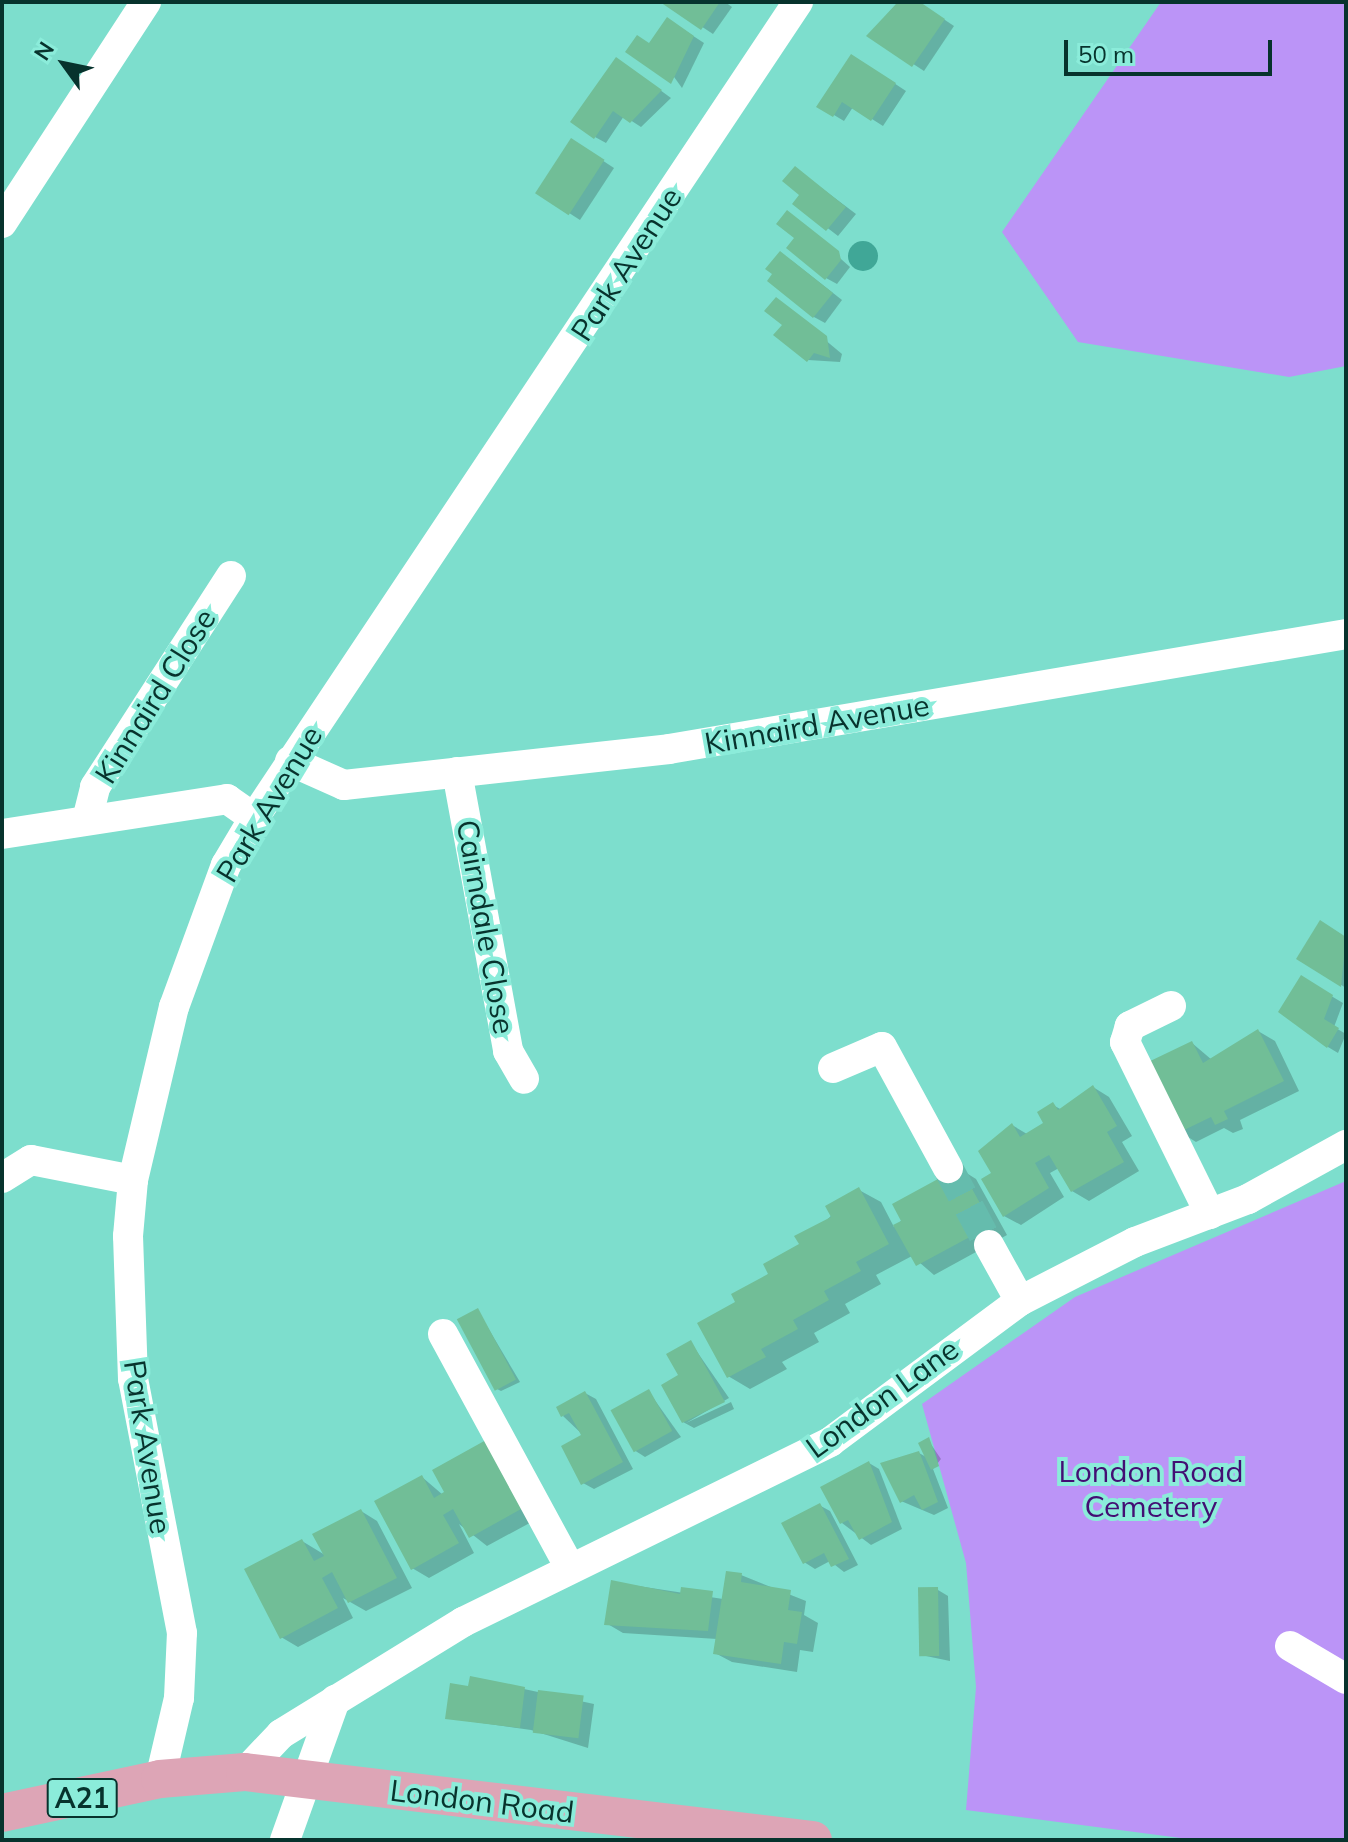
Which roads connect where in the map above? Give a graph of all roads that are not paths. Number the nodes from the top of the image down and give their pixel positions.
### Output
1 (146, 2) edge
2 (798, 2) edge
3 (2, 223) edge
4 (231, 576) dead end
5 (1346, 634) edge
6 (290, 761) junction
7 (457, 772) junction
8 (254, 818) junction
9 (87, 820) junction
10 (2, 834) edge
11 (1171, 1006) dead end
12 (833, 1068) dead end
13 (524, 1079) dead end
14 (1346, 1145) edge
15 (948, 1168) tunnel mouth
16 (2, 1178) edge
17 (133, 1180) junction
18 (1210, 1214) junction
19 (989, 1245) tunnel mouth
20 (1020, 1301) junction
21 (443, 1334) dead end
22 (570, 1568) junction
23 (1290, 1646) dead end
24 (1346, 1679) edge
25 (335, 1700) junction
26 (245, 1772) junction
27 (160, 1779) junction
28 (325, 1782) junction
29 (2, 1813) edge
30 (285, 1840) edge
31 (813, 1840) edge

1 - 3 street
2 - 6 street, Park Avenue
4 - 9 street, Kinnaird Close
5 - 7 street, Kinnaird Avenue
6 - 7 street, Kinnaird Avenue
6 - 8 street, Park Avenue
7 - 13 street, Cairndale Close
8 - 9 street
8 - 17 street, Park Avenue
9 - 10 street
11 - 18 street
12 - 15 street
14 - 18 street, London Lane
16 - 17 street
17 - 27 street, Park Avenue
18 - 20 street, London Lane
19 - 20 street
20 - 22 street, London Lane
21 - 22 street
22 - 25 street, London Lane
23 - 24 street
25 - 26 street, London Lane
25 - 28 street
26 - 27 main road, A21
26 - 28 main road, A21
27 - 29 main road, A21
28 - 30 street
28 - 31 main road, London Road / A21

